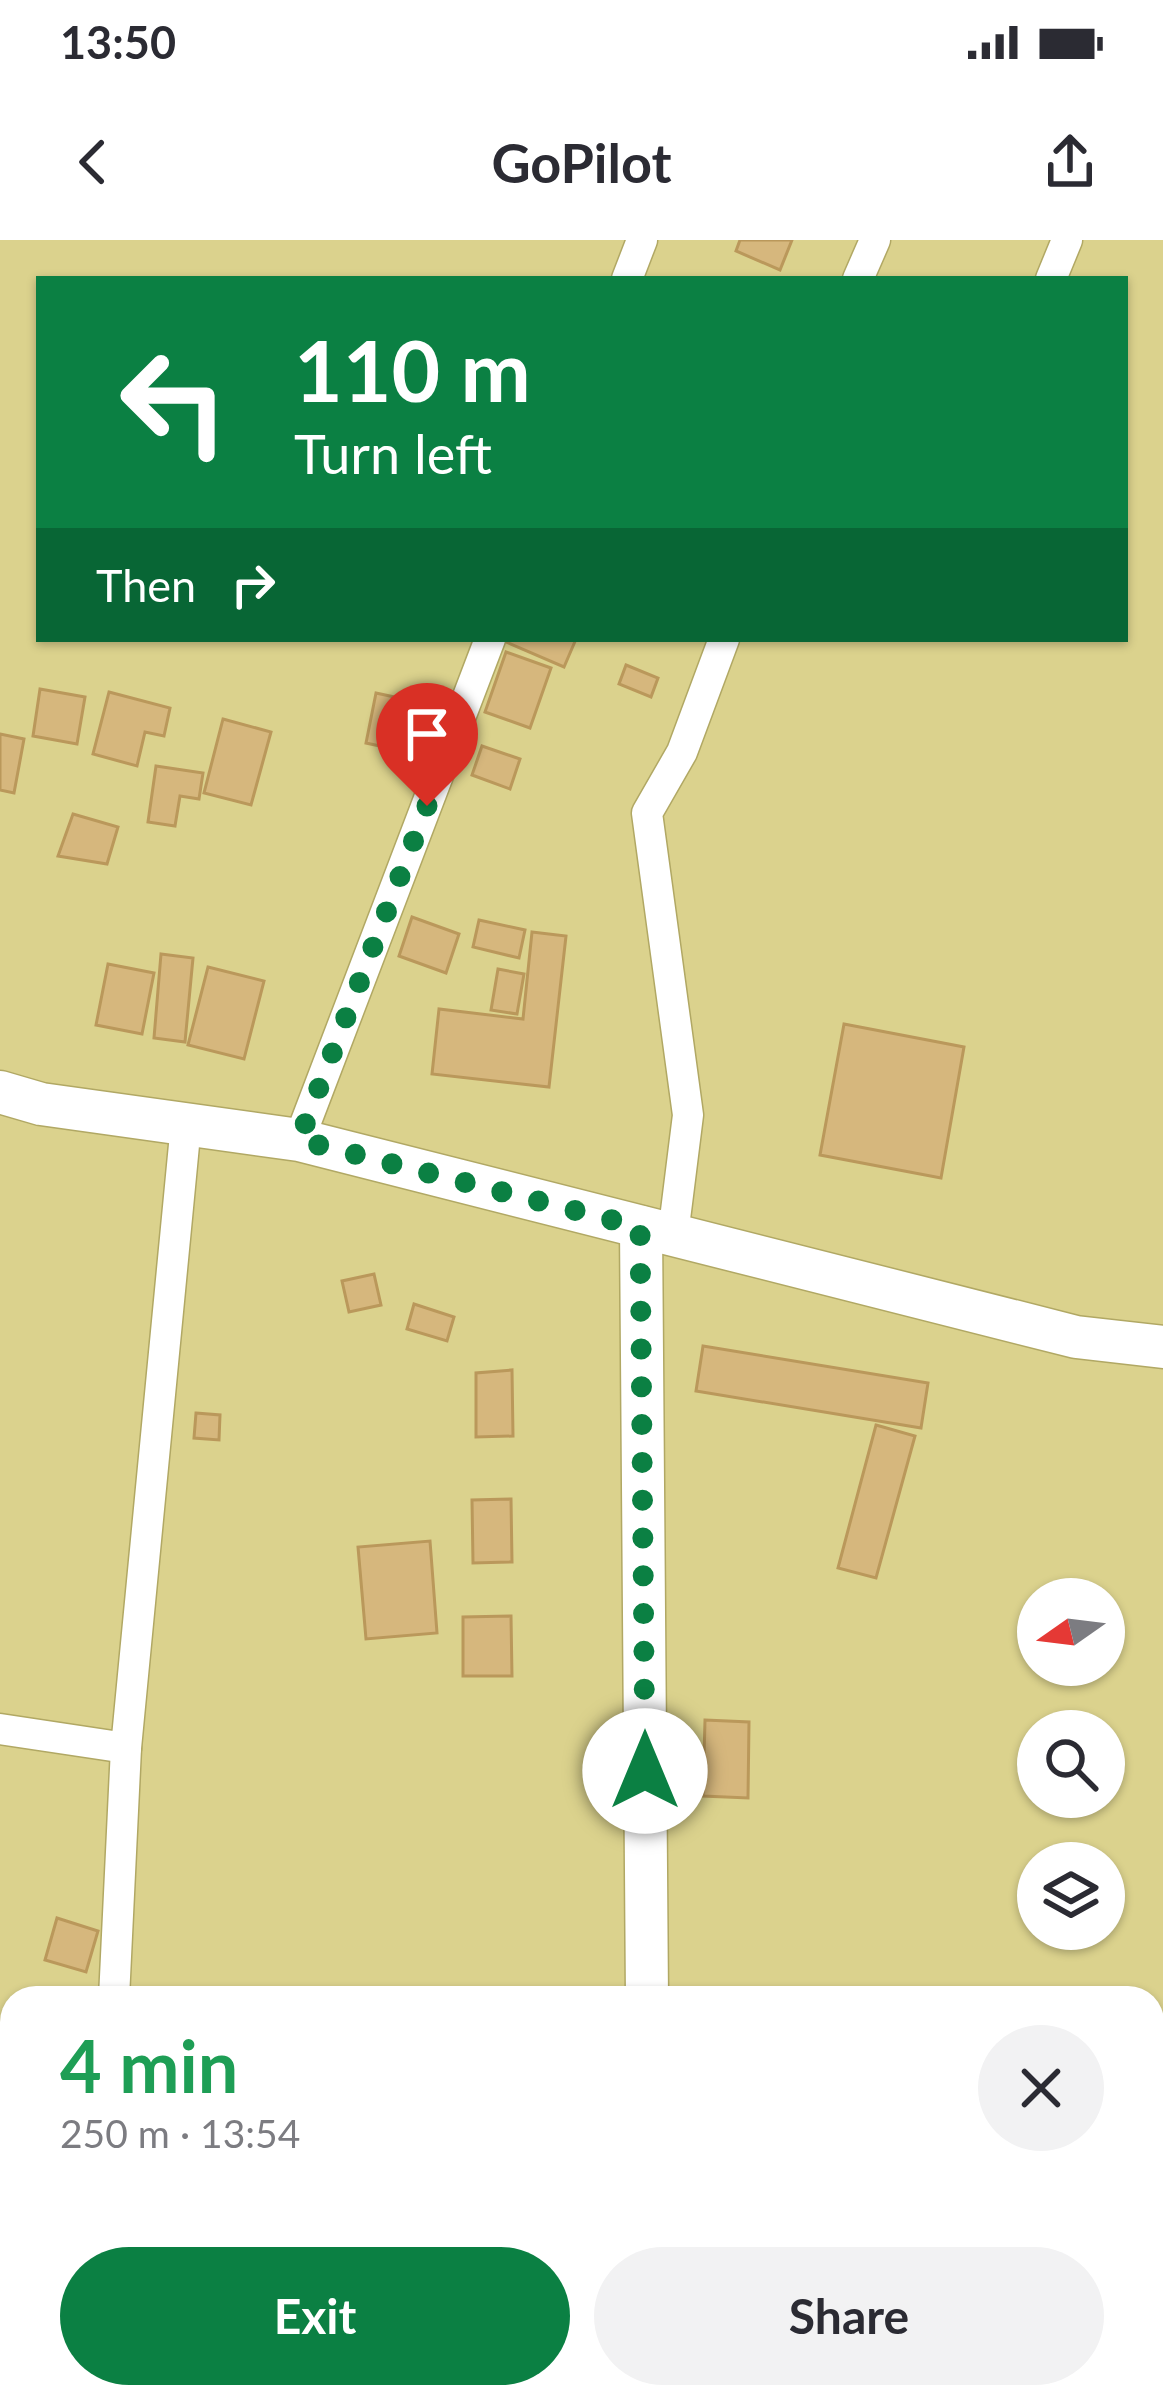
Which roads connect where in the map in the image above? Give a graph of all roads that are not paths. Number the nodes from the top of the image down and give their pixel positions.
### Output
1 (642, 240) edge
2 (875, 240) edge
3 (1067, 240) edge
4 (628, 276) edge
5 (859, 276) edge
6 (1052, 276) edge
7 (489, 642) edge
8 (723, 642) edge
9 (0, 1093) edge
10 (186, 1124) junction
11 (299, 1140) junction
12 (657, 1231) junction
13 (1163, 1347) edge
14 (0, 1729) edge
15 (126, 1748) junction
16 (115, 1986) edge
17 (647, 1986) edge

1 - 4 street
2 - 5 street
3 - 6 street
7 - 11 street
8 - 12 street
9 - 10 main road
10 - 11 main road
10 - 15 street
11 - 12 main road
12 - 13 main road
12 - 17 main road
14 - 15 street
15 - 16 street

